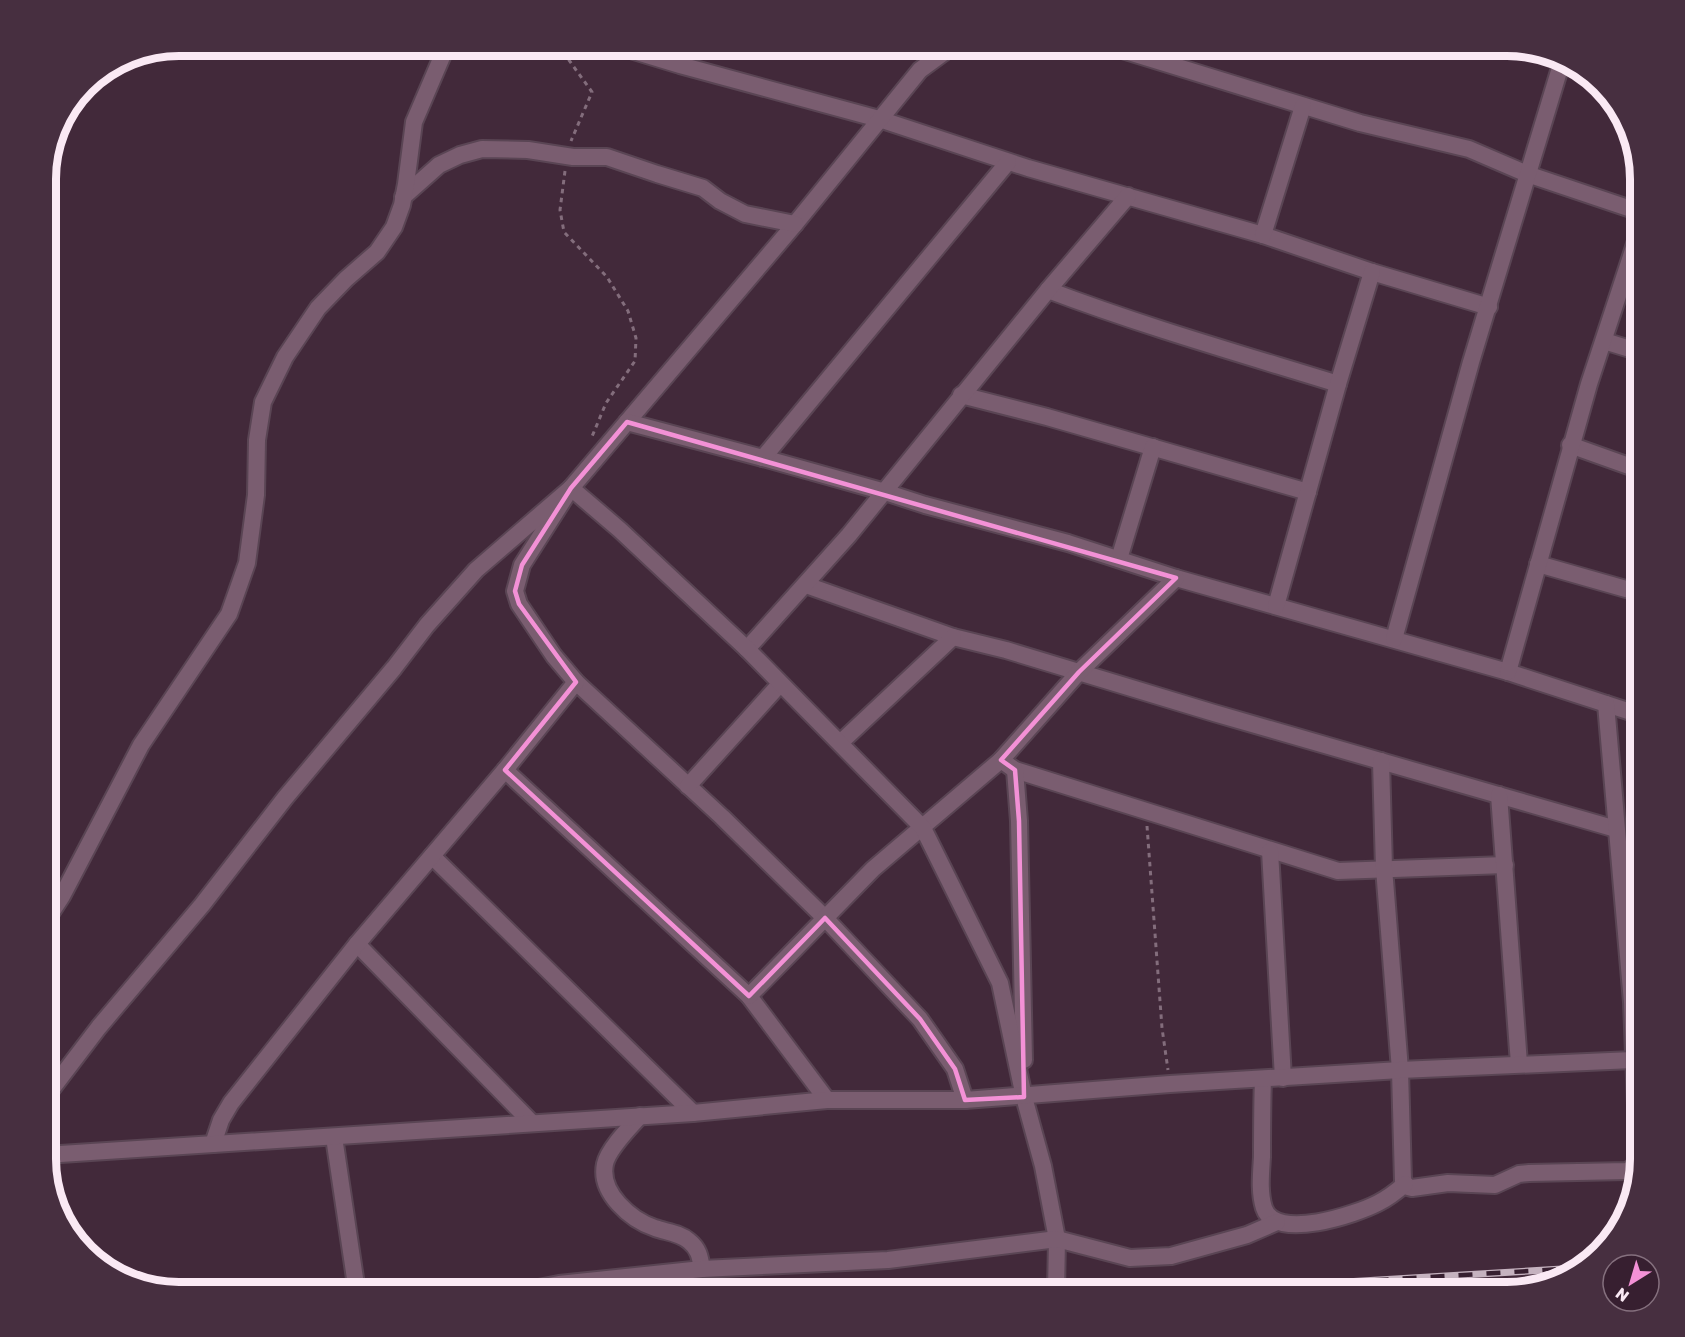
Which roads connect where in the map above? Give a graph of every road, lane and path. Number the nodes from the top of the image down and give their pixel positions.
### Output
1 (442, 56) edge
2 (566, 56) edge
3 (650, 56) edge
4 (939, 56) edge
5 (1142, 56) edge
6 (1560, 68) edge
7 (1304, 106) junction
8 (879, 119) junction
9 (566, 156) junction
10 (1008, 162) junction
11 (1527, 174) junction
12 (1128, 196) junction
13 (403, 197) junction
14 (1630, 209) edge
15 (795, 224) junction
16 (1263, 235) junction
17 (1630, 255) edge
18 (1372, 272) junction
19 (1048, 290) junction
20 (1489, 307) junction
21 (1604, 341) junction
22 (1630, 349) edge
23 (1338, 384) junction
24 (962, 395) junction
25 (627, 422) junction
26 (1570, 445) junction
27 (588, 446) dead end
28 (1153, 447) junction
29 (763, 458) junction
30 (1630, 466) edge
31 (571, 488) junction
32 (885, 492) junction
33 (1308, 492) junction
34 (1119, 559) junction
35 (1538, 564) junction
36 (1176, 578) junction
37 (806, 585) junction
38 (1630, 590) edge
39 (1276, 606) junction
40 (953, 637) junction
41 (1394, 639) junction
42 (747, 649) junction
43 (1078, 672) junction
44 (1508, 672) junction
45 (576, 682) junction
46 (780, 684) junction
47 (1606, 704) junction
48 (1630, 712) edge
49 (840, 743) junction
50 (1382, 761) junction
51 (1008, 765) junction
52 (505, 770) junction
53 (688, 786) junction
54 (1499, 795) junction
55 (1146, 811) junction
56 (923, 828) junction
57 (1616, 829) junction
58 (1270, 851) junction
59 (432, 856) junction
60 (1504, 865) junction
61 (1384, 868) junction
62 (56, 904) edge
63 (825, 918) junction
64 (357, 944) junction
65 (1630, 980) edge
66 (749, 996) junction
67 (1630, 1060) edge
68 (1519, 1064) junction
69 (1400, 1070) junction
70 (1283, 1078) junction
71 (1263, 1079) junction
72 (56, 1084) edge
73 (1170, 1084) junction
74 (1024, 1097) junction
75 (827, 1100) junction
76 (965, 1100) junction
77 (693, 1113) junction
78 (640, 1116) junction
79 (532, 1123) junction
80 (334, 1137) junction
81 (213, 1144) junction
82 (56, 1154) edge
83 (1629, 1170) edge
84 (1405, 1184) junction
85 (1277, 1222) junction
86 (1057, 1239) junction
87 (702, 1269) junction
88 (356, 1282) edge
89 (579, 1282) edge
90 (1056, 1282) edge

1 - 13 street
2 - 9 path
3 - 8 street
4 - 8 street
5 - 7 street
6 - 11 street
7 - 11 street
7 - 16 street
8 - 10 street
8 - 15 street
9 - 13 street
9 - 15 street
9 - 27 path
10 - 12 street
10 - 29 street
11 - 14 street
11 - 20 street
12 - 16 street
12 - 19 street
13 - 62 street
15 - 25 street
16 - 18 street
17 - 21 street
18 - 20 street
18 - 23 street
19 - 23 street
19 - 24 street
20 - 41 street
21 - 22 street
21 - 26 street
23 - 33 street
24 - 28 street
24 - 32 street
25 - 29 street
25 - 31 street
26 - 30 street
26 - 35 street
28 - 33 street
28 - 34 street
29 - 32 street
31 - 42 street
31 - 45 street
31 - 72 street
32 - 34 street
32 - 37 street
33 - 39 street
34 - 36 street
35 - 38 street
35 - 44 street
36 - 39 street
36 - 43 street
37 - 40 street
37 - 42 street
39 - 41 street
40 - 43 street
40 - 49 street
41 - 44 street
42 - 46 street
43 - 50 street
43 - 51 street
44 - 47 street
45 - 52 street
45 - 53 street
46 - 49 street
46 - 53 street
47 - 48 street
47 - 57 street
49 - 56 street
50 - 54 street
50 - 61 street
51 - 55 street
51 - 56 street
51 - 74 street
52 - 59 street
52 - 66 street
53 - 63 street
54 - 57 street
54 - 60 street
55 - 58 street
55 - 73 path
56 - 63 street
56 - 74 street
57 - 65 street
58 - 61 street
58 - 70 street
59 - 64 street
59 - 77 street
60 - 61 street
60 - 68 street
61 - 69 street
63 - 66 street
63 - 76 street
64 - 79 street
64 - 81 street
66 - 75 street
67 - 68 street
68 - 69 street
69 - 70 street
69 - 84 street
70 - 71 street
71 - 73 street
71 - 85 street
73 - 74 street
74 - 76 street
74 - 86 street
75 - 76 street
75 - 77 street
77 - 78 street
78 - 79 street
78 - 87 street
79 - 80 street
80 - 81 street
80 - 88 street
81 - 82 street
83 - 84 street
84 - 85 street
85 - 86 street
86 - 87 street
86 - 90 street
87 - 89 street

